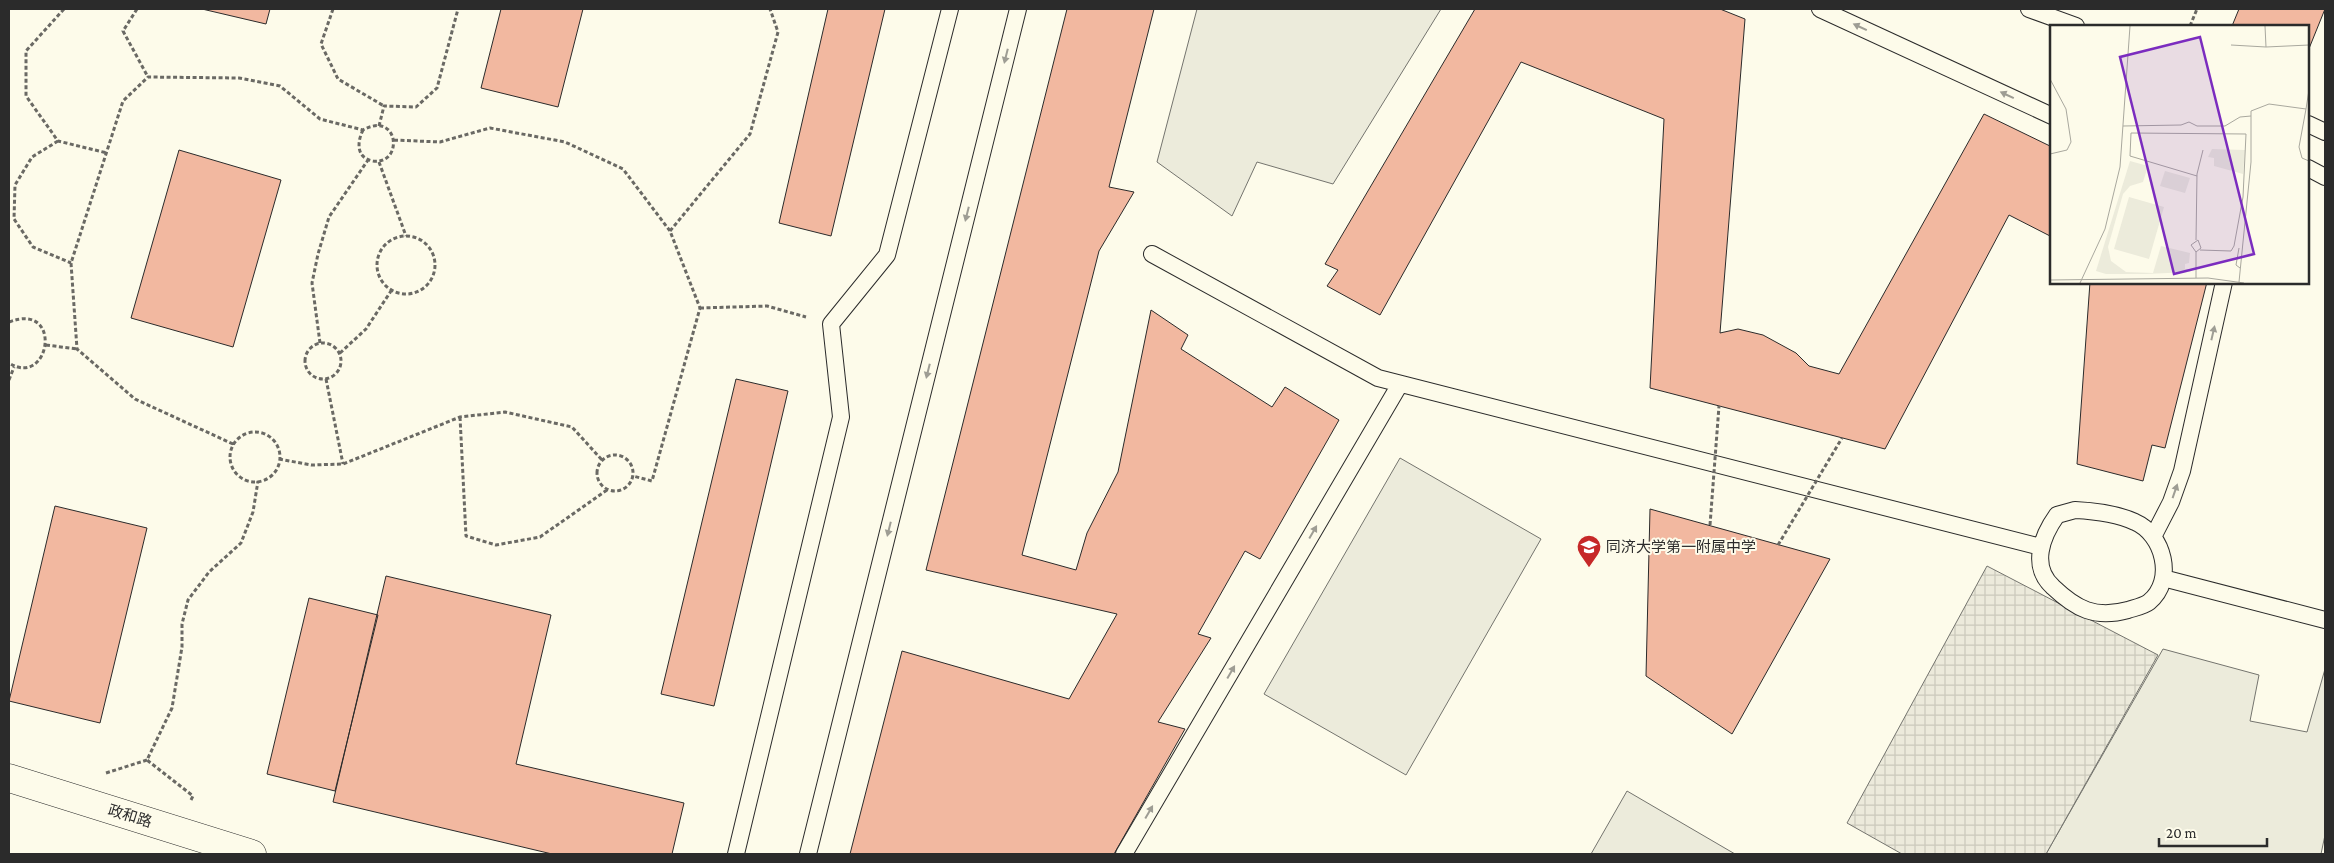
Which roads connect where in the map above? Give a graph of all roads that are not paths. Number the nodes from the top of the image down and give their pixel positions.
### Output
1 (950, 9) edge
2 (1018, 9) edge
3 (1820, 9) edge
4 (2030, 9) edge
5 (2073, 25) edge
6 (2050, 115) edge
7 (2309, 124) edge
8 (2325, 132) edge
9 (2309, 168) edge
10 (2325, 176) edge
11 (1152, 254) dead end
12 (2224, 284) edge
13 (1400, 384) junction
14 (2154, 535) junction
15 (2041, 547) junction
16 (2163, 578) junction
17 (2325, 620) edge
18 (9, 778) edge
19 (252, 854) edge
20 (736, 854) edge
21 (808, 854) edge
22 (1124, 854) edge

1 - 20 lane
2 -> 21 lane
6 -> 3 lane
4 - 5 lane
7 - 8 lane
9 - 10 lane
11 - 13 lane
14 -> 12 lane
13 - 15 lane
22 -> 13 lane
14 - 15 lane
14 - 16 lane
15 - 16 lane
16 - 17 lane
18 - 19 street, 政和路

